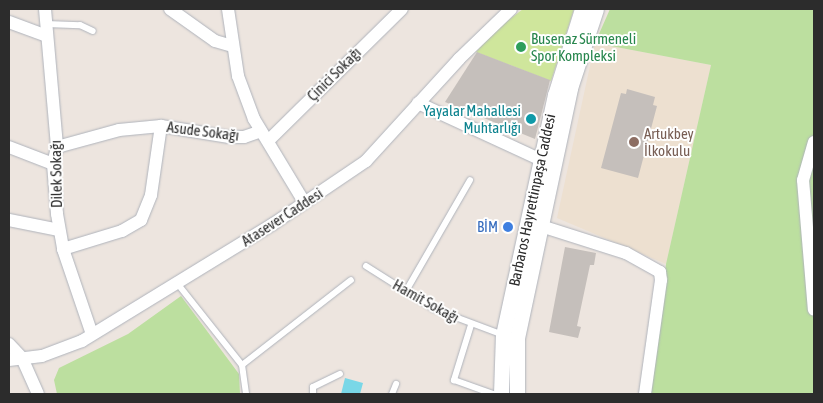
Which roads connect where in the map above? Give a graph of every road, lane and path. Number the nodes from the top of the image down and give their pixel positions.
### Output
1 (45, 9) edge
2 (170, 9) edge
3 (228, 9) edge
4 (400, 9) edge
5 (511, 9) edge
6 (582, 9) edge
7 (596, 9) edge
8 (9, 22) edge
9 (46, 30) junction
10 (93, 31) dead end
11 (232, 46) junction
12 (418, 103) junction
13 (161, 126) junction
14 (264, 136) junction
15 (814, 142) edge
16 (9, 147) edge
17 (57, 147) junction
18 (547, 163) junction
19 (53, 164) junction
20 (470, 180) dead end
21 (304, 202) junction
22 (9, 220) edge
23 (540, 226) junction
24 (59, 230) junction
25 (63, 249) junction
26 (366, 266) dead end
27 (351, 280) dead end
28 (177, 283) junction
29 (406, 291) junction
30 (814, 310) edge
31 (471, 325) junction
32 (92, 334) junction
33 (510, 337) junction
34 (9, 344) edge
35 (22, 358) junction
36 (9, 360) edge
37 (242, 365) junction
38 (340, 374) dead end
39 (396, 384) dead end
40 (38, 394) edge
41 (246, 394) edge
42 (313, 394) edge
43 (392, 394) edge
44 (494, 394) edge
45 (500, 394) edge
46 (516, 394) edge
47 (645, 394) edge

1 - 9 street, Dilek Sokağı
2 - 11 street
3 - 11 street
4 - 14 street, Çinici Sokağı
5 - 12 street, Atasever Caddesi
6 - 18 street, Barbaros Hayrettinpaşa Caddesi
7 - 18 street, Barbaros Hayrettinpaşa Caddesi
8 - 9 street
9 - 10 lane
9 - 17 street, Dilek Sokağı
11 - 14 street
12 - 18 street
12 - 21 street, Atasever Caddesi
13 - 14 street, Asude Sokağı
13 - 17 street, Asude Sokağı
13 - 25 street
14 - 21 street
15 - 30 street
16 - 19 street
17 - 19 street, Dilek Sokağı
18 - 23 street, Barbaros Hayrettinpaşa Caddesi
18 - 33 street, Barbaros Hayrettinpaşa Caddesi
19 - 24 street, Dilek Sokağı
20 - 29 lane
21 - 28 street, Atasever Caddesi
22 - 24 street
23 - 33 street, Barbaros Hayrettinpaşa Caddesi
23 - 47 street
24 - 25 street, Dilek Sokağı
25 - 32 street, Dilek Sokağı
26 - 29 lane, Hamit Sokağı
27 - 37 lane
28 - 32 street, Atasever Caddesi
28 - 37 lane
29 - 31 lane, Hamit Sokağı
31 - 33 lane, Hamit Sokağı
31 - 44 lane
32 - 35 street, Atasever Caddesi
33 - 45 street, Barbaros Hayrettinpaşa Caddesi
33 - 46 street, Barbaros Hayrettinpaşa Caddesi
34 - 35 street
35 - 36 street, Atasever Caddesi
35 - 40 street
37 - 41 lane
38 - 42 lane
39 - 43 lane

